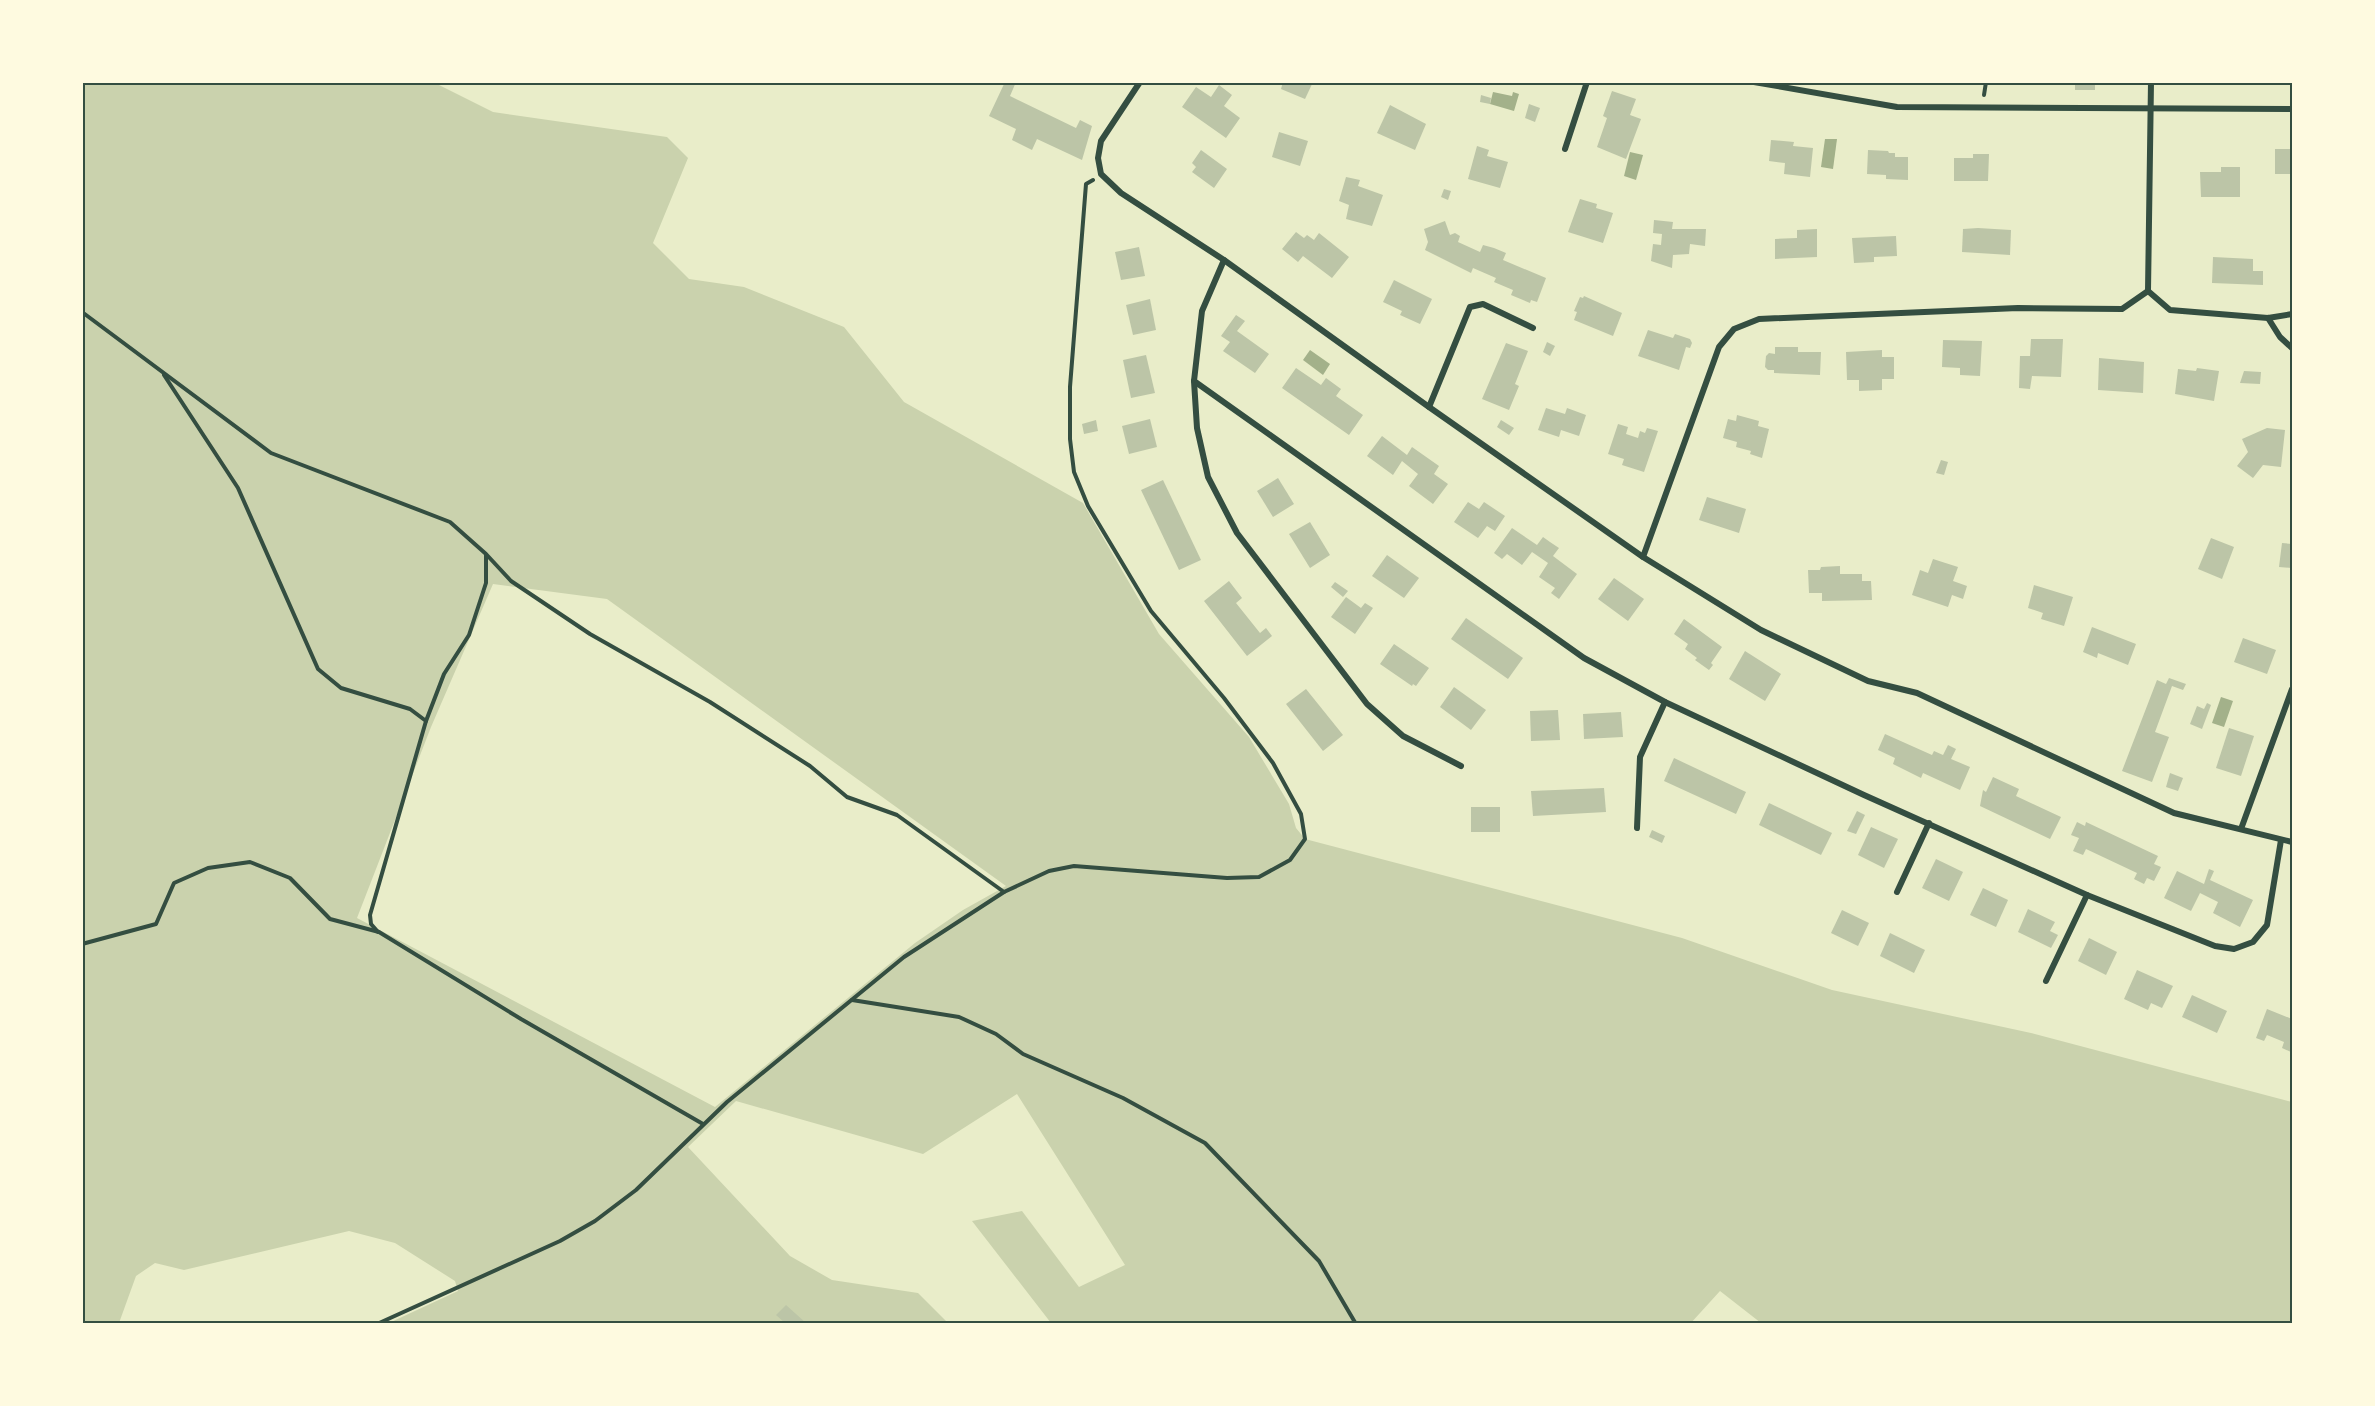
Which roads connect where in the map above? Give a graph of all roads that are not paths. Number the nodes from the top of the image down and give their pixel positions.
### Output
1 (1140, 82) edge
2 (1587, 82) edge
3 (1754, 82) edge
4 (2151, 82) edge
5 (2150, 109) junction
6 (2292, 109) edge
7 (1565, 150) dead end
8 (1224, 260) junction
9 (2148, 291) junction
10 (2292, 314) edge
11 (2268, 318) junction
12 (1533, 328) dead end
13 (2292, 348) edge
14 (1194, 381) junction
15 (1429, 407) junction
16 (1643, 557) junction
17 (2292, 689) edge
18 (1665, 702) junction
19 (1461, 766) dead end
20 (1929, 823) junction
21 (1637, 828) dead end
22 (2241, 829) junction
23 (2282, 840) junction
24 (2292, 842) edge
25 (1897, 892) dead end
26 (2087, 894) junction
27 (2046, 981) dead end

1 - 8 street
2 - 7 street
3 - 5 street
4 - 5 street
5 - 6 street
5 - 9 street
8 - 14 street
8 - 15 street
9 - 11 street
9 - 16 street
10 - 11 street
11 - 13 street
12 - 15 street
14 - 18 street
14 - 19 street
15 - 16 street
16 - 22 street
17 - 22 street
18 - 20 street
18 - 21 street
20 - 25 street
20 - 26 street
22 - 23 street
23 - 24 street
23 - 26 street
26 - 27 street

